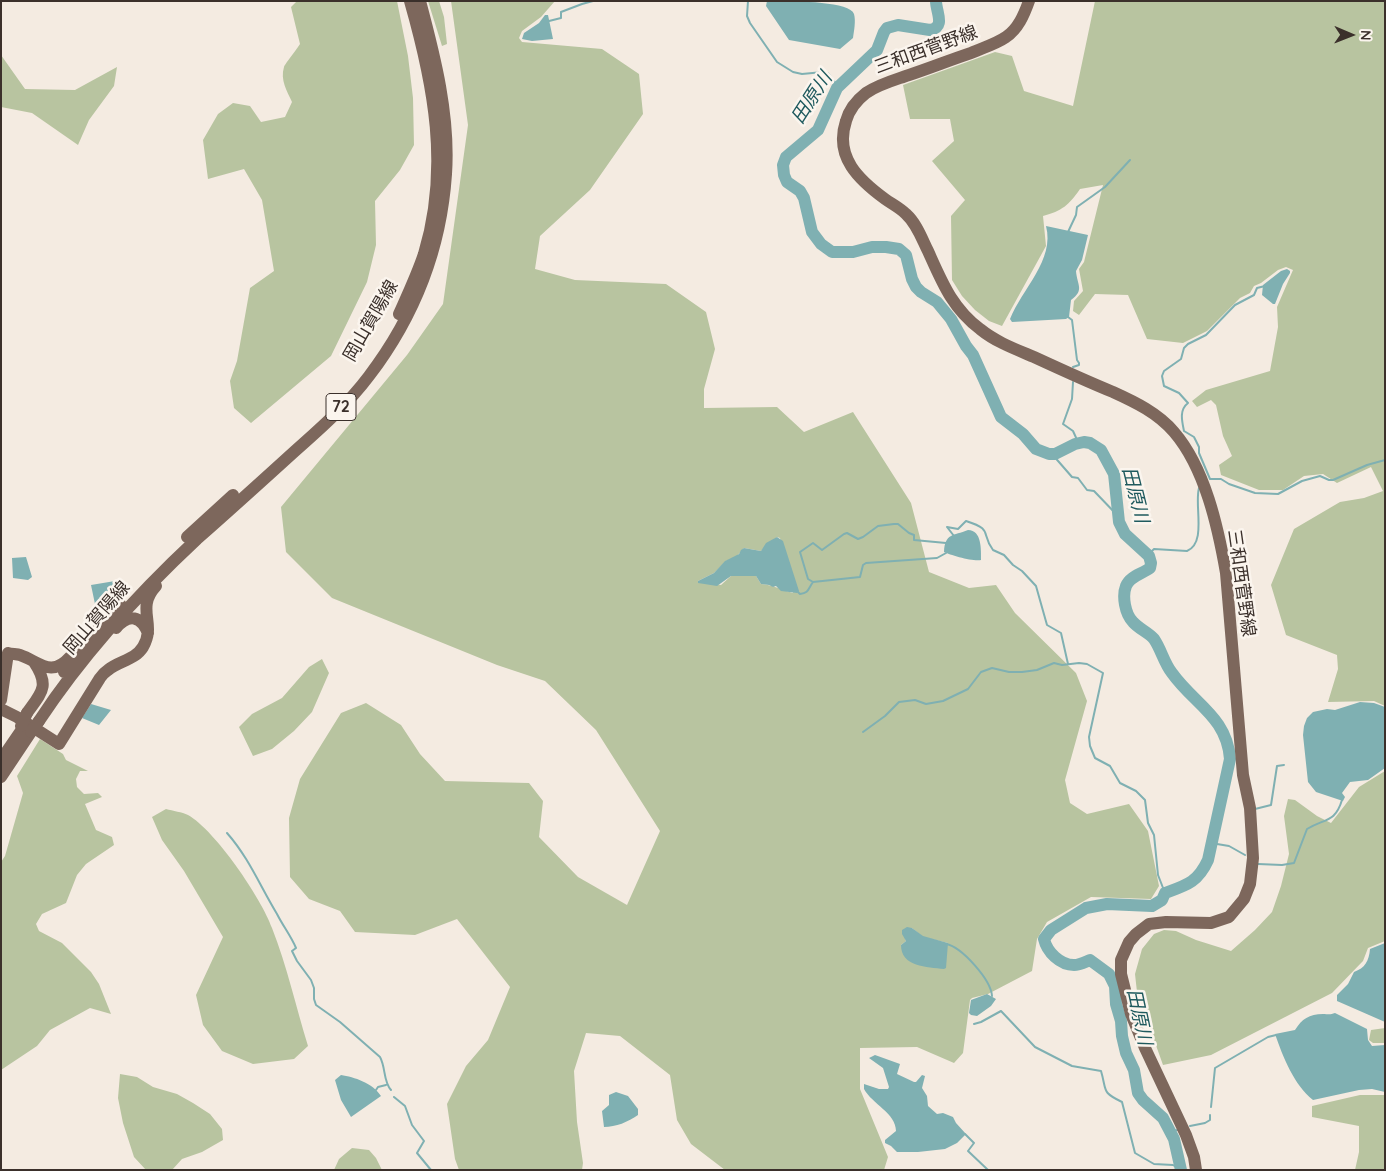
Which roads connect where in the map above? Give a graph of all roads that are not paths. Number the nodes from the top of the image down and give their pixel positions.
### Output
1 (410, 1) edge
2 (420, 1) edge
3 (1029, 1) edge
4 (197, 539) junction
5 (108, 617) junction
6 (148, 633) junction
7 (34, 662) junction
8 (68, 680) junction
9 (1, 700) edge
10 (1, 709) edge
11 (32, 717) junction
12 (25, 729) junction
13 (1, 760) edge
14 (1, 777) edge
15 (1196, 1170) edge

1 - 5 main road, 岡山賀陽線 / 72
2 - 4 main road, 岡山賀陽線 / 72
3 - 15 main road, 三和西菅野線
4 - 6 main road, 岡山賀陽線 / 72
4 - 8 main road, 岡山賀陽線 / 72
5 - 7 main road, 岡山賀陽線 / 72
5 - 11 main road, 岡山賀陽線 / 72
6 - 8 main road, 岡山賀陽線 / 72
6 - 10 main road
7 - 9 main road, 岡山賀陽線 / 72
7 - 11 main road, 岡山賀陽線 / 72
8 - 11 main road, 岡山賀陽線 / 72
11 - 12 main road, 岡山賀陽線 / 72
12 - 13 main road, 岡山賀陽線 / 72
12 - 14 main road, 岡山賀陽線 / 72

